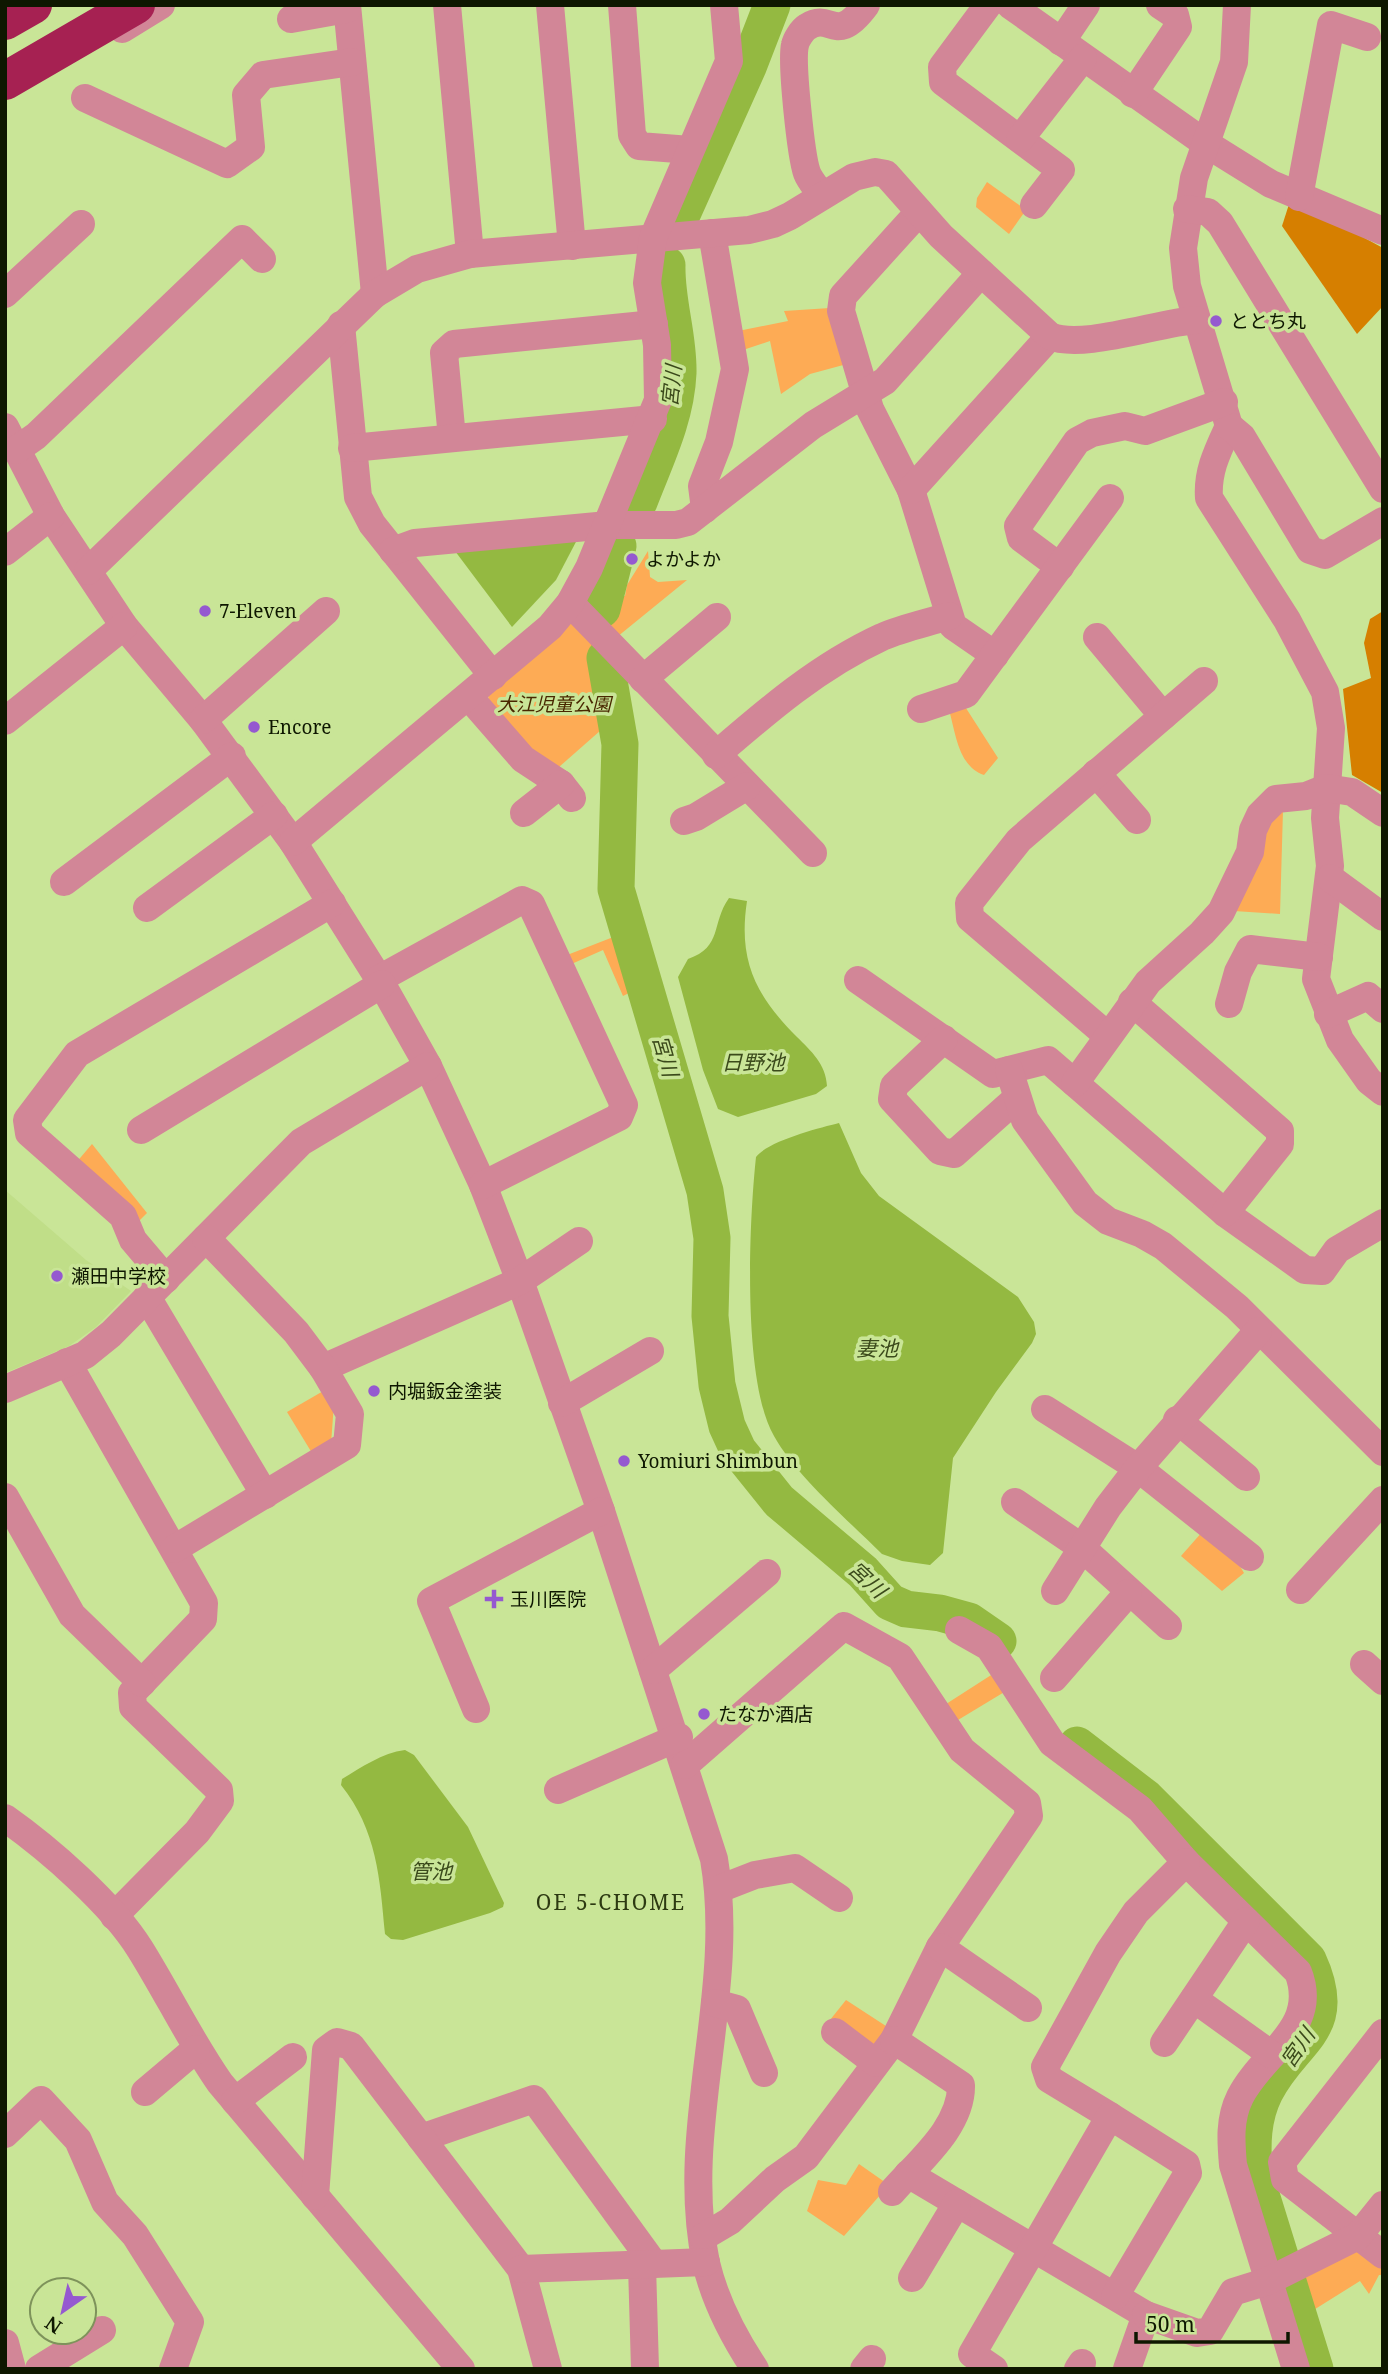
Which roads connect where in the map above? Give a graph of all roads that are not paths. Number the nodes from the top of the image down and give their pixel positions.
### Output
1 (33, 5) edge
2 (90, 5) edge
3 (136, 5) edge
4 (161, 5) edge
5 (447, 5) edge
6 (550, 5) edge
7 (622, 5) edge
8 (724, 5) edge
9 (866, 5) edge
10 (988, 5) edge
11 (1010, 5) edge
12 (1086, 5) edge
13 (1160, 5) edge
14 (1237, 5) edge
15 (347, 7) edge
16 (291, 19) dead end
17 (5, 21) edge
18 (1367, 37) dead end
19 (1072, 50) junction
20 (5, 53) edge
21 (352, 62) junction
22 (5, 80) edge
23 (1133, 94) junction
24 (85, 98) dead end
25 (5, 99) edge
26 (1020, 139) junction
27 (1205, 143) junction
28 (690, 149) junction
29 (822, 196) junction
30 (1299, 197) junction
31 (1034, 205) dead end
32 (1187, 209) junction
33 (919, 212) junction
34 (81, 223) dead end
35 (1383, 231) edge
36 (712, 233) junction
37 (653, 238) junction
38 (572, 246) junction
39 (470, 254) junction
40 (262, 259) dead end
41 (981, 274) junction
42 (5, 294) edge
43 (375, 294) junction
44 (1196, 320) junction
45 (654, 324) junction
46 (341, 325) junction
47 (1050, 337) junction
48 (865, 393) junction
49 (1227, 414) junction
50 (653, 419) junction
51 (11, 438) edge
52 (452, 438) junction
53 (352, 448) junction
54 (1383, 489) edge
55 (911, 490) junction
56 (1110, 498) dead end
57 (705, 509) junction
58 (51, 516) junction
59 (1383, 521) edge
60 (608, 525) junction
61 (393, 551) junction
62 (5, 552) edge
63 (1060, 567) junction
64 (88, 571) junction
65 (570, 603) junction
66 (326, 611) dead end
67 (949, 616) junction
68 (716, 617) dead end
69 (124, 626) junction
70 (1097, 637) dead end
71 (995, 656) junction
72 (493, 676) junction
73 (643, 679) junction
74 (1204, 681) dead end
75 (469, 697) junction
76 (920, 709) dead end
77 (1163, 716) junction
78 (203, 720) junction
79 (5, 721) edge
80 (716, 755) junction
81 (232, 757) junction
82 (1096, 774) junction
83 (747, 786) junction
84 (1326, 788) junction
85 (524, 813) dead end
86 (1383, 813) edge
87 (274, 815) junction
88 (1138, 820) dead end
89 (684, 821) dead end
90 (293, 842) junction
91 (813, 853) dead end
92 (1330, 878) junction
93 (64, 882) dead end
94 (332, 902) junction
95 (146, 908) dead end
96 (1383, 917) edge
97 (1319, 957) junction
98 (858, 980) dead end
99 (380, 981) junction
100 (1132, 1002) junction
101 (1228, 1004) dead end
102 (1383, 1009) edge
103 (1328, 1014) junction
104 (1108, 1036) junction
105 (944, 1039) junction
106 (428, 1066) junction
107 (1009, 1070) junction
108 (1075, 1083) junction
109 (1383, 1092) edge
110 (1016, 1099) junction
111 (141, 1130) dead end
112 (483, 1185) junction
113 (1225, 1213) junction
114 (1383, 1223) edge
115 (206, 1238) junction
116 (579, 1241) dead end
117 (520, 1281) junction
118 (156, 1288) junction
119 (1258, 1331) junction
120 (650, 1351) dead end
121 (67, 1362) junction
122 (323, 1368) junction
123 (5, 1389) edge
124 (562, 1403) junction
125 (1045, 1409) dead end
126 (1177, 1420) junction
127 (1383, 1452) edge
128 (1138, 1468) junction
129 (1246, 1477) dead end
130 (265, 1495) junction
131 (5, 1497) edge
132 (1383, 1500) edge
133 (1015, 1502) dead end
134 (601, 1511) junction
135 (1082, 1547) junction
136 (174, 1549) junction
137 (1250, 1557) dead end
138 (768, 1573) dead end
139 (1300, 1590) dead end
140 (1055, 1591) dead end
141 (1128, 1593) junction
142 (1168, 1626) dead end
143 (959, 1630) dead end
144 (653, 1670) junction
145 (1054, 1678) dead end
146 (142, 1683) junction
147 (476, 1709) dead end
148 (680, 1747) junction
149 (558, 1790) dead end
150 (5, 1818) edge
151 (1186, 1862) junction
152 (719, 1889) junction
153 (839, 1898) dead end
154 (114, 1916) junction
155 (1246, 1921) junction
156 (940, 1947) junction
157 (1194, 1999) junction
158 (715, 2003) junction
159 (1028, 2008) dead end
160 (835, 2032) dead end
161 (1383, 2033) edge
162 (894, 2040) junction
163 (1164, 2043) dead end
164 (196, 2049) junction
165 (1272, 2055) junction
166 (293, 2057) dead end
167 (876, 2063) junction
168 (764, 2073) dead end
169 (145, 2092) dead end
170 (235, 2102) junction
171 (1110, 2116) junction
172 (5, 2134) edge
173 (421, 2138) junction
174 (315, 2196) junction
175 (957, 2203) junction
176 (1383, 2205) edge
177 (1358, 2236) junction
178 (1032, 2247) junction
179 (705, 2250) junction
180 (1383, 2255) edge
181 (648, 2265) junction
182 (521, 2269) junction
183 (912, 2278) dead end
184 (1268, 2281) junction
185 (1115, 2296) junction
186 (1146, 2315) junction
187 (102, 2330) dead end
188 (18, 2363) edge
189 (173, 2369) edge
190 (461, 2369) edge
191 (548, 2369) edge
192 (645, 2369) edge
193 (755, 2369) edge
194 (994, 2369) edge
195 (1127, 2369) edge
196 (1296, 2369) edge

1 - 17 highway
2 - 20 highway
3 - 22 highway
4 - 25 street
5 - 39 street
6 - 38 street
7 - 28 street
8 - 28 street
9 - 29 street
10 - 26 street
11 - 19 street
12 - 19 street
13 - 23 street
14 - 27 street
15 - 16 street
15 - 21 street
18 - 30 street
19 - 23 street
19 - 26 street
21 - 24 street
21 - 43 street
23 - 27 street
26 - 31 street
27 - 30 street
27 - 32 street
28 - 37 street
29 - 33 street
29 - 36 street
30 - 35 street
32 - 44 street
32 - 54 street
33 - 41 street
33 - 48 street
34 - 42 street
36 - 37 street
36 - 57 street
37 - 38 street
37 - 45 street
38 - 39 street
39 - 43 street
40 - 51 street
41 - 47 street
41 - 48 street
43 - 46 street
44 - 47 street
44 - 49 street
45 - 50 street
45 - 52 street
46 - 53 street
46 - 64 street
47 - 55 street
48 - 55 street
48 - 57 street
49 - 59 street
49 - 63 street
49 - 84 street
50 - 52 street
50 - 60 street
51 - 58 street
52 - 53 street
53 - 61 street
55 - 67 street
56 - 63 street
57 - 60 street
58 - 62 street
58 - 64 street
60 - 61 street
60 - 65 street
61 - 72 street
63 - 71 street
64 - 69 street
65 - 72 street
65 - 73 street
66 - 78 street
67 - 71 street
67 - 80 street
68 - 73 street
69 - 78 street
69 - 79 street
70 - 77 street
71 - 76 street
72 - 75 street
73 - 80 street
74 - 77 street
75 - 85 street
75 - 90 street
77 - 82 street
78 - 81 street
80 - 83 street
81 - 87 street
81 - 93 street
82 - 88 street
82 - 104 street
83 - 89 street
83 - 91 street
84 - 86 street
84 - 92 street
84 - 100 street
87 - 90 street
87 - 95 street
90 - 94 street
92 - 96 street
92 - 97 street
94 - 99 street
94 - 118 street
97 - 101 street
97 - 103 street
98 - 105 street
99 - 106 street
99 - 111 street
99 - 112 street
100 - 104 street
100 - 113 street
102 - 103 street
103 - 109 street
104 - 108 street
105 - 107 street
105 - 110 street
106 - 112 street
106 - 115 street
107 - 108 street
107 - 110 street
108 - 113 street
110 - 119 street
112 - 117 street
113 - 114 street
115 - 118 street
115 - 122 street
116 - 117 street
117 - 122 street
117 - 124 street
118 - 121 street
118 - 130 street
119 - 126 street
119 - 127 street
120 - 124 street
121 - 123 street
121 - 136 street
122 - 130 street
124 - 134 street
125 - 128 street
126 - 128 street
126 - 129 street
128 - 135 street
128 - 137 street
130 - 136 street
131 - 146 street
132 - 139 street
133 - 135 street
134 - 144 street
134 - 147 street
135 - 140 street
135 - 141 street
136 - 146 street
138 - 144 street
141 - 142 street
141 - 145 street
143 - 151 street
144 - 148 street
146 - 154 street
148 - 149 street
148 - 152 street
148 - 156 street
150 - 154 street
151 - 155 street
151 - 171 street
152 - 153 street
152 - 158 street
154 - 164 street
155 - 157 street
155 - 165 street
156 - 159 street
156 - 162 street
157 - 163 street
157 - 165 street
158 - 168 street
158 - 179 street
160 - 167 street
161 - 177 street
162 - 167 street
162 - 175 street
164 - 169 street
164 - 170 street
165 - 184 street
166 - 170 street
167 - 179 street
170 - 174 street
171 - 178 street
171 - 185 street
172 - 189 street
173 - 174 street
173 - 181 street
173 - 182 street
174 - 190 street
175 - 178 street
175 - 183 street
176 - 177 street
177 - 180 street
177 - 184 street
178 - 185 street
178 - 194 street
179 - 181 street
179 - 193 street
181 - 182 street
181 - 192 street
182 - 191 street
184 - 186 street
184 - 196 street
185 - 186 street
186 - 195 street
187 - 188 street

